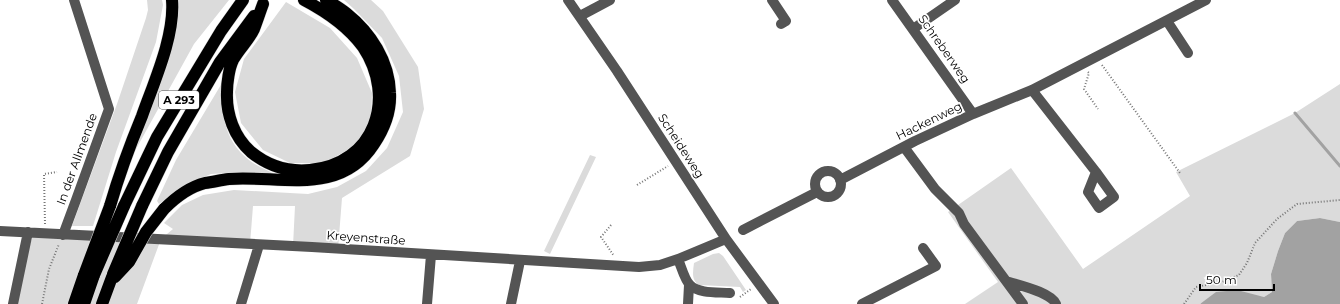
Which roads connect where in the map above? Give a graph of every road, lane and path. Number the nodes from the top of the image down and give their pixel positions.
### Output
1 (74, 0) edge
2 (172, 0) edge
3 (243, 0) edge
4 (304, 0) edge
5 (326, 0) edge
6 (568, 0) edge
7 (610, 0) edge
8 (772, 0) edge
9 (892, 0) edge
10 (955, 0) edge
11 (1206, 0) edge
12 (264, 2) edge
13 (580, 16) junction
14 (786, 20) dead end
15 (1167, 21) junction
16 (914, 29) junction
17 (1188, 53) dead end
18 (1096, 57) junction
19 (1083, 64) junction
20 (1032, 90) junction
21 (1098, 109) dead end
22 (973, 114) junction
23 (904, 147) junction
24 (676, 162) junction
25 (57, 172) dead end
26 (1096, 172) dead end
27 (1180, 173) dead end
28 (840, 180) junction
29 (638, 185) dead end
30 (817, 192) junction
31 (1340, 200) edge
32 (611, 225) dead end
33 (743, 230) dead end
34 (0, 231) edge
35 (28, 232) junction
36 (46, 233) junction
37 (63, 235) junction
38 (726, 239) junction
39 (259, 245) junction
40 (922, 248) dead end
41 (431, 254) junction
42 (678, 259) junction
43 (520, 260) junction
44 (622, 266) junction
45 (89, 275) junction
46 (112, 279) junction
47 (1006, 281) junction
48 (759, 284) junction
49 (689, 285) junction
50 (730, 293) dead end
51 (740, 296) dead end
52 (12, 304) edge
53 (42, 304) edge
54 (74, 304) edge
55 (84, 304) edge
56 (102, 304) edge
57 (241, 304) edge
58 (427, 304) edge
59 (511, 304) edge
60 (688, 304) edge
61 (774, 304) edge
62 (862, 304) edge
63 (1023, 304) edge
64 (1056, 304) edge
65 (1184, 304) edge

1 - 37 street, In der Allmende
2 - 45 highway, bridge
3 - 45 highway, A 293, bridge
4 - 12 highway
5 - 46 highway, bridge
6 - 13 street, Scheideweg
7 - 13 street
8 - 14 street
9 - 16 street, Schreberweg
10 - 16 street
11 - 15 street, Hackenweg
12 - 46 highway, A 293, bridge
13 - 24 street, Scheideweg
15 - 17 street
15 - 18 street, Hackenweg
16 - 22 street, Schreberweg
18 - 19 street, Hackenweg
18 - 27 path
19 - 20 street, Hackenweg
19 - 21 path
20 - 22 street, Hackenweg
20 - 26 street
22 - 23 street, Hackenweg
23 - 28 street, Hackenweg
23 - 47 street
24 - 29 path
24 - 38 street, Scheideweg
25 - 36 path
28 - 30 street
28 - 30 street
30 - 33 street
31 - 65 path
32 - 44 path
34 - 35 street, Kreyenstraße
35 - 36 street, Kreyenstraße
35 - 52 street
36 - 37 street, Kreyenstraße
37 - 39 street, Kreyenstraße
37 - 53 path
38 - 42 street, Kreyenstraße
38 - 48 street, Scheideweg
39 - 41 street, Kreyenstraße
39 - 57 street
40 - 62 street
41 - 43 street, Kreyenstraße
41 - 58 street
42 - 44 street, Kreyenstraße
42 - 49 street
43 - 44 street, Kreyenstraße
43 - 59 street
45 - 54 highway
45 - 55 highway, A 293
46 - 56 highway, A 293
47 - 63 street
47 - 64 street
48 - 51 path
48 - 61 street, Scheideweg
49 - 50 street
49 - 60 street

